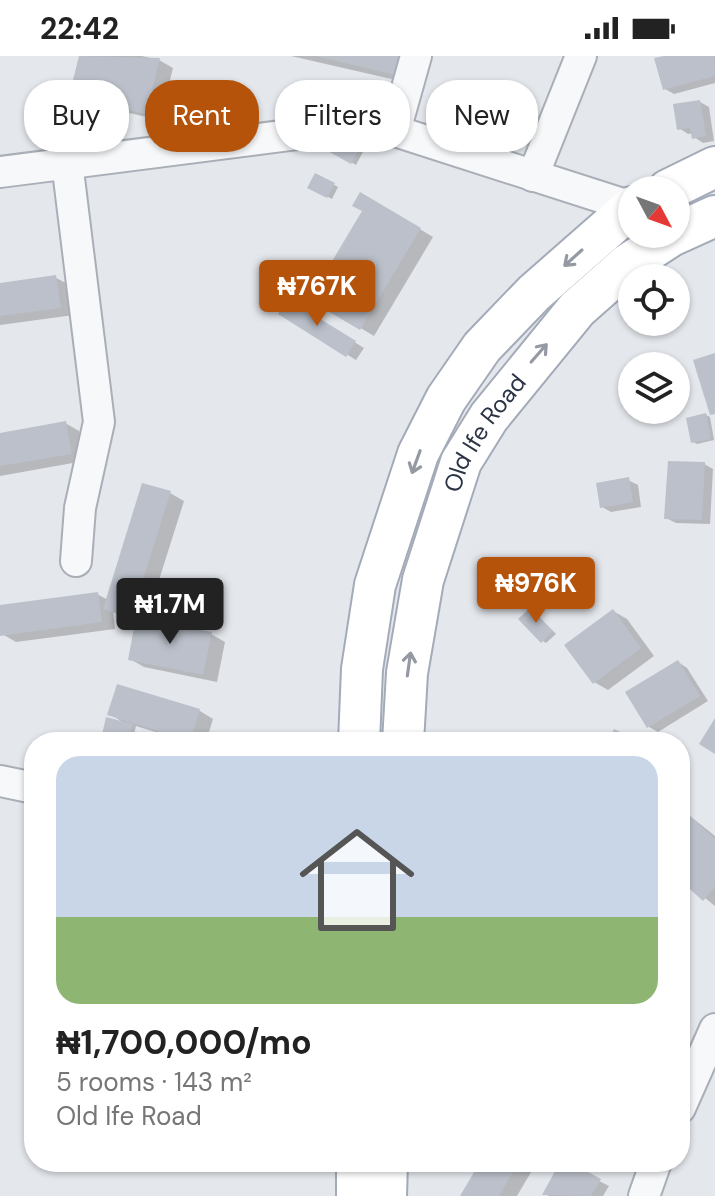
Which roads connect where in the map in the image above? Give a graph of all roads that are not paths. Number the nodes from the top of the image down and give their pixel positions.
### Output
1 (416, 56) edge
2 (581, 56) edge
3 (409, 80) edge
4 (275, 136) edge
5 (410, 136) edge
6 (67, 162) junction
7 (715, 167) edge
8 (0, 172) edge
9 (533, 176) junction
10 (690, 179) edge
11 (618, 203) edge
12 (715, 216) edge
13 (618, 219) edge
14 (76, 561) dead end
15 (359, 732) edge
16 (404, 732) edge
17 (0, 781) edge
18 (24, 786) edge
19 (715, 1029) edge
20 (690, 1085) edge
21 (357, 1172) edge
22 (387, 1172) edge
23 (357, 1196) edge
24 (386, 1196) edge

1 - 3 street
2 - 9 street
4 - 6 street
5 - 9 street
6 - 8 street
6 - 14 street
7 - 10 main road
9 - 11 street
16 -> 12 main road, Old Ife Road
13 -> 15 main road, Old Ife Road
17 - 18 street
19 - 20 street
21 - 23 main road
22 - 24 main road

